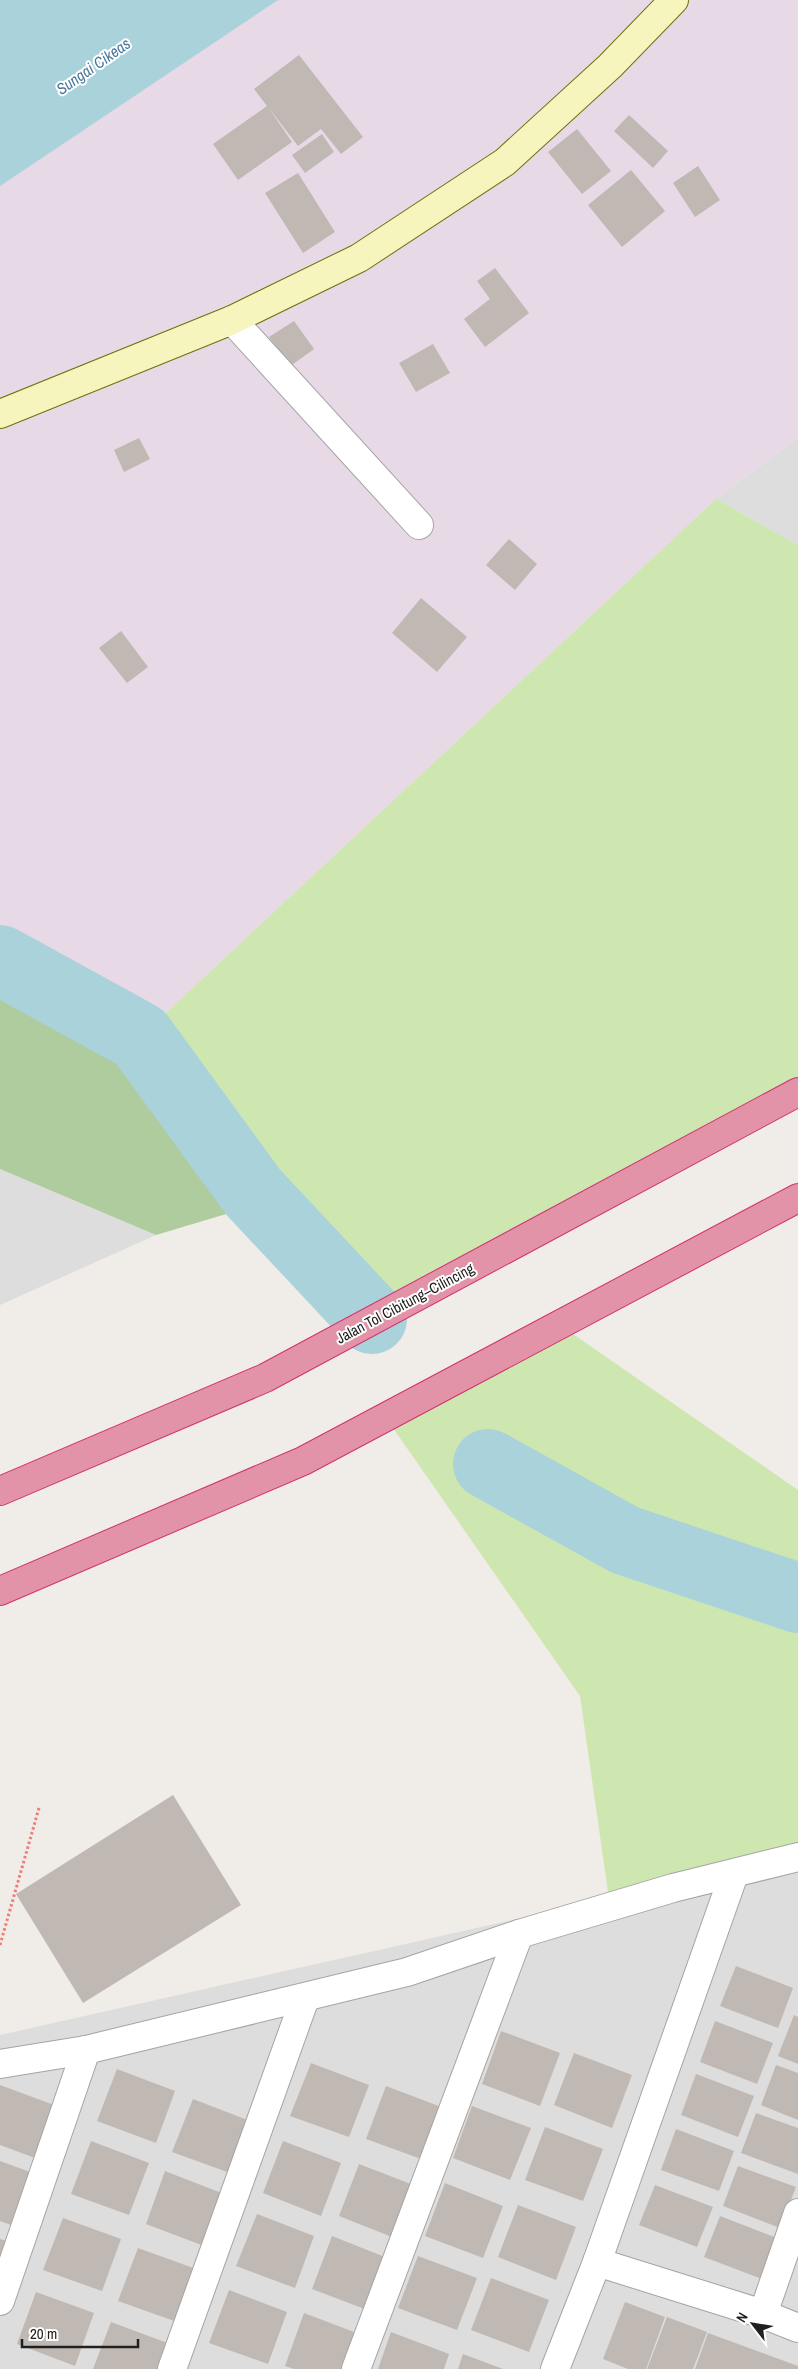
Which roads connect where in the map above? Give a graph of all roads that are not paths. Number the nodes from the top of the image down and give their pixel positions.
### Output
1 (674, 0) edge
2 (232, 320) junction
3 (0, 414) edge
4 (419, 525) dead end
5 (798, 1092) edge
6 (798, 1198) edge
7 (0, 1491) edge
8 (0, 1591) edge
9 (798, 1858) edge
10 (734, 1874) junction
11 (519, 1934) junction
12 (305, 1998) junction
13 (86, 2050) junction
14 (0, 2064) edge
15 (798, 2213) edge
16 (596, 2262) junction
17 (0, 2301) edge
18 (763, 2314) junction
19 (798, 2328) edge
20 (172, 2369) edge
21 (356, 2369) edge
22 (555, 2369) edge

1 - 2 street
2 - 3 street
2 - 4 street
5 - 7 highway, Jalan Tol Cibitung–Cilincing
6 - 8 highway
9 - 10 street
10 - 11 street
10 - 16 street
11 - 12 street
11 - 21 street
12 - 13 street
12 - 20 street
13 - 14 street
13 - 17 street
15 - 18 street
16 - 18 street
16 - 22 street
18 - 19 street

